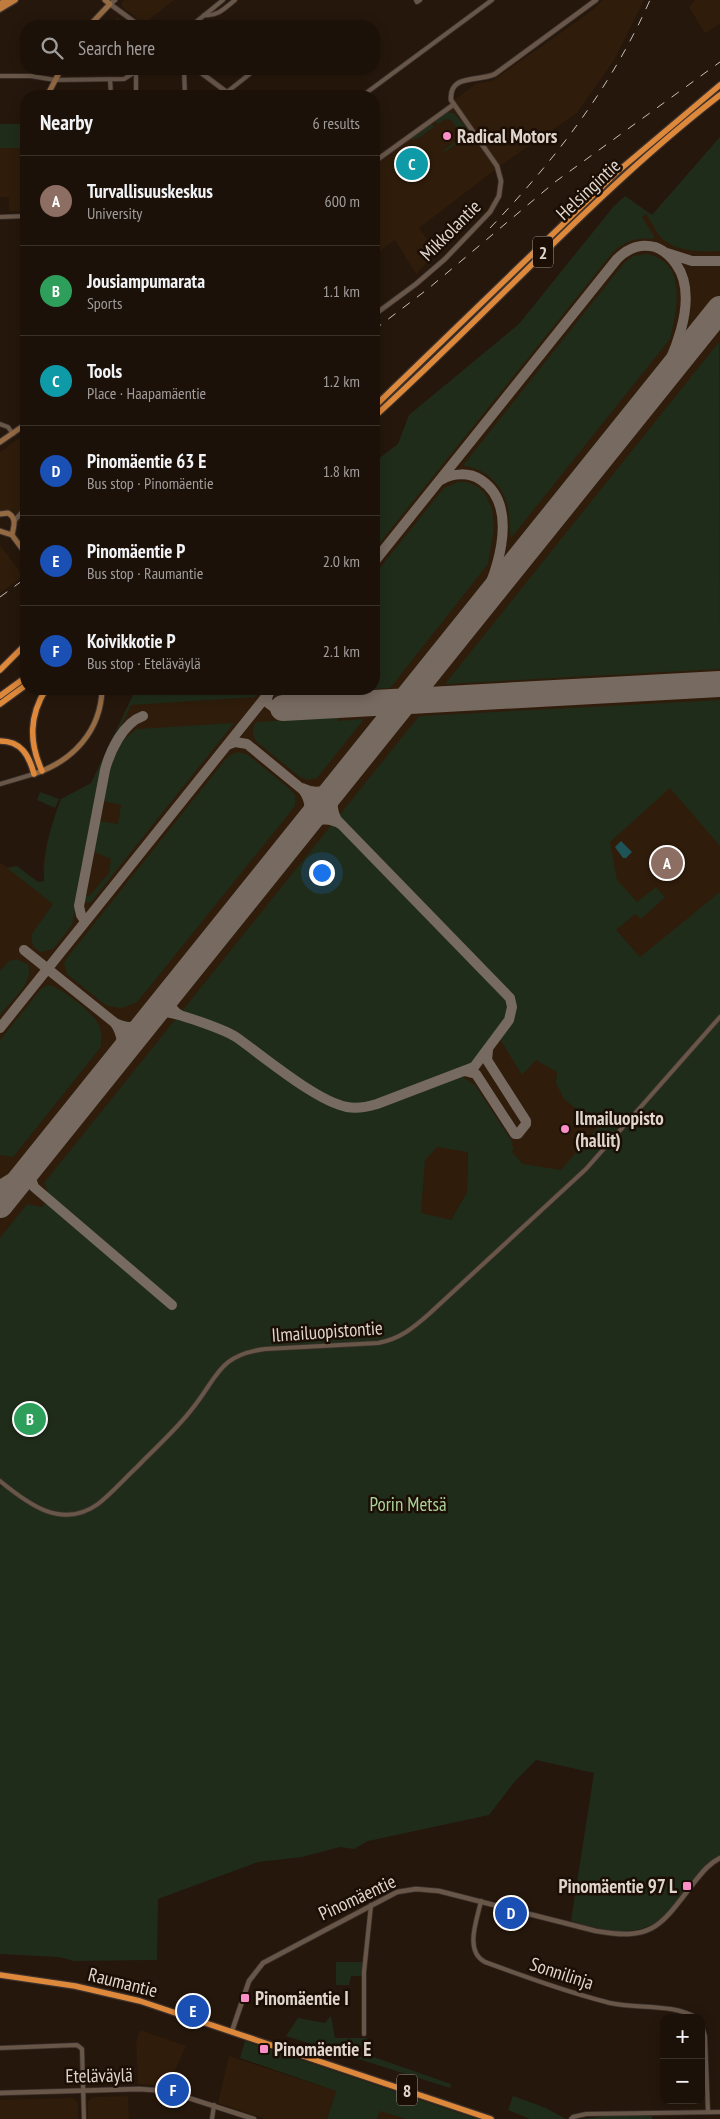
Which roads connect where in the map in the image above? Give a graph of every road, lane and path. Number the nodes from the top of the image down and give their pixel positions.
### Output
1 (6, 0) edge
2 (15, 0) edge
3 (223, 0) edge
4 (235, 0) edge
5 (416, 0) edge
6 (420, 0) edge
7 (492, 0) edge
8 (596, 0) edge
9 (110, 1) edge
10 (0, 4) edge
11 (0, 8) edge
12 (204, 16) junction
13 (94, 20) edge
14 (133, 20) edge
15 (199, 20) edge
16 (57, 75) edge
17 (130, 75) edge
18 (138, 75) edge
19 (184, 75) edge
20 (204, 75) edge
21 (250, 75) edge
22 (0, 76) edge
23 (110, 79) junction
24 (55, 80) junction
25 (720, 85) edge
26 (50, 90) edge
27 (111, 90) edge
28 (136, 90) edge
29 (185, 90) edge
30 (223, 90) edge
31 (234, 90) edge
32 (370, 90) edge
33 (720, 95) edge
34 (453, 105) junction
35 (380, 158) edge
36 (20, 216) edge
37 (0, 217) edge
38 (380, 311) edge
39 (380, 401) edge
40 (380, 411) edge
41 (0, 424) edge
42 (20, 429) edge
43 (13, 434) junction
44 (0, 442) edge
45 (20, 511) edge
46 (0, 513) edge
47 (8, 513) junction
48 (20, 513) edge
49 (14, 524) junction
50 (2, 532) edge
51 (12, 535) junction
52 (20, 546) edge
53 (20, 650) edge
54 (0, 670) edge
55 (20, 681) edge
56 (20, 689) edge
57 (43, 695) edge
58 (101, 695) edge
59 (0, 696) edge
60 (0, 704) edge
61 (0, 741) edge
62 (42, 771) junction
63 (34, 774) junction
64 (0, 784) edge
65 (720, 1017) edge
66 (0, 1481) edge
67 (720, 1858) edge
68 (481, 1901) junction
69 (371, 1905) junction
70 (0, 1975) edge
71 (689, 2014) edge
72 (232, 2031) junction
73 (364, 2034) dead end
74 (705, 2036) edge
75 (0, 2048) edge
76 (83, 2091) junction
77 (0, 2092) edge
78 (214, 2106) junction
79 (708, 2112) junction
80 (720, 2112) edge
81 (84, 2119) edge
82 (212, 2119) edge
83 (254, 2119) edge
84 (491, 2119) edge
85 (571, 2119) edge

1 - 10 main road
2 - 11 main road
3 - 12 street
4 - 12 street
5 - 6 street
7 - 32 street
8 - 34 street
9 - 13 main road
9 - 14 street
12 - 15 street
16 - 24 main road
17 - 23 street
18 - 28 street
19 - 29 street
20 - 30 street
21 - 31 street
22 - 24 street
23 - 24 street
23 - 27 street
24 - 26 main road
25 - 39 highway, Helsingintie / 2
33 - 40 highway, Helsingintie / 2
34 - 35 street
34 - 38 street, Mikkolantie
36 - 37 street
41 - 43 street
42 - 43 main road
43 - 44 main road
45 - 47 street
46 - 47 main road
47 - 49 main road
48 - 49 street
49 - 50 main road
49 - 51 main road
50 - 51 main road
51 - 52 main road
53 - 54 highway
55 - 59 highway
56 - 60 highway
57 - 62 highway
58 - 62 main road
61 - 63 highway
62 - 63 main road
63 - 64 street
65 - 66 street, Ilmailuopistontie
67 - 68 street, Pinomäentie
68 - 69 street, Pinomäentie
68 - 71 street, Sonnilinja
69 - 72 street, Pinomäentie
69 - 73 street
70 - 72 highway, Raumantie / 8
72 - 84 highway, Raumantie / 8
74 - 79 street
75 - 76 street
76 - 77 street, Eteläväylä
76 - 78 street, Eteläväylä
76 - 81 street
78 - 82 street
78 - 83 street, Eteläväylä
79 - 80 street
79 - 85 street

